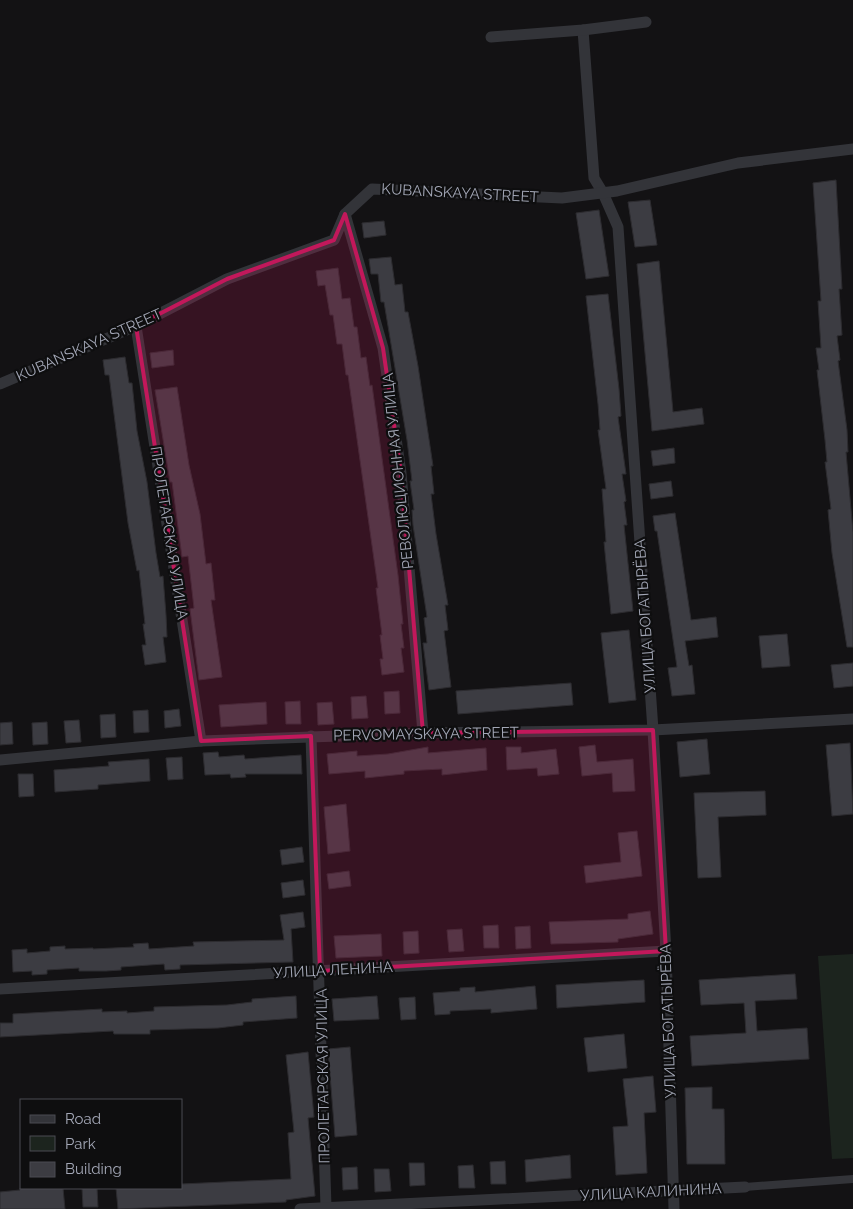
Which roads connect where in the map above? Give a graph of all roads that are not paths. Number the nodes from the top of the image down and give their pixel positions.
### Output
1 (646, 22) dead end
2 (583, 30) junction
3 (491, 37) dead end
4 (853, 149) edge
5 (603, 193) junction
6 (345, 214) junction
7 (136, 326) junction
8 (0, 384) edge
9 (853, 719) edge
10 (654, 730) junction
11 (423, 733) junction
12 (311, 736) junction
13 (201, 741) junction
14 (0, 760) edge
15 (666, 951) junction
16 (320, 971) junction
17 (0, 989) edge
18 (853, 1179) edge
19 (745, 1187) joint
20 (673, 1191) junction
21 (447, 1205) edge
22 (326, 1207) junction
23 (300, 1209) edge
24 (674, 1209) edge

1 - 2 street
2 - 3 street
2 - 5 street, УЛИЦА БОГАТЫРЁВА
4 - 5 street, KUBANSKAYA STREET
5 - 6 street, KUBANSKAYA STREET
5 - 10 street, УЛИЦА БОГАТЫРЁВА
6 - 7 street, KUBANSKAYA STREET
6 - 11 street, РЕВОЛЮЦИОННАЯ УЛИЦА
7 - 8 street, KUBANSKAYA STREET
7 - 13 street, ПРОЛЕТАРСКАЯ УЛИЦА
9 - 10 street, PERVOMAYSKAYA STREET
10 - 11 street, PERVOMAYSKAYA STREET
10 - 15 street, УЛИЦА БОГАТЫРЁВА
11 - 12 street, PERVOMAYSKAYA STREET
12 - 13 street, PERVOMAYSKAYA STREET
12 - 16 street, ПРОЛЕТАРСКАЯ УЛИЦА
13 - 14 street, PERVOMAYSKAYA STREET
15 - 16 street, УЛИЦА ЛЕНИНА
15 - 20 street, УЛИЦА БОГАТЫРЁВА
16 - 17 street, УЛИЦА ЛЕНИНА
16 - 22 street, ПРОЛЕТАРСКАЯ УЛИЦА
18 - 19 street, УЛИЦА КАЛИНИНА
19 - 20 street, УЛИЦА КАЛИНИНА
20 - 21 street, УЛИЦА КАЛИНИНА
20 - 24 street, УЛИЦА БОГАТЫРЁВА
21 - 22 street, УЛИЦА КАЛИНИНА
22 - 23 street, УЛИЦА КАЛИНИНА

